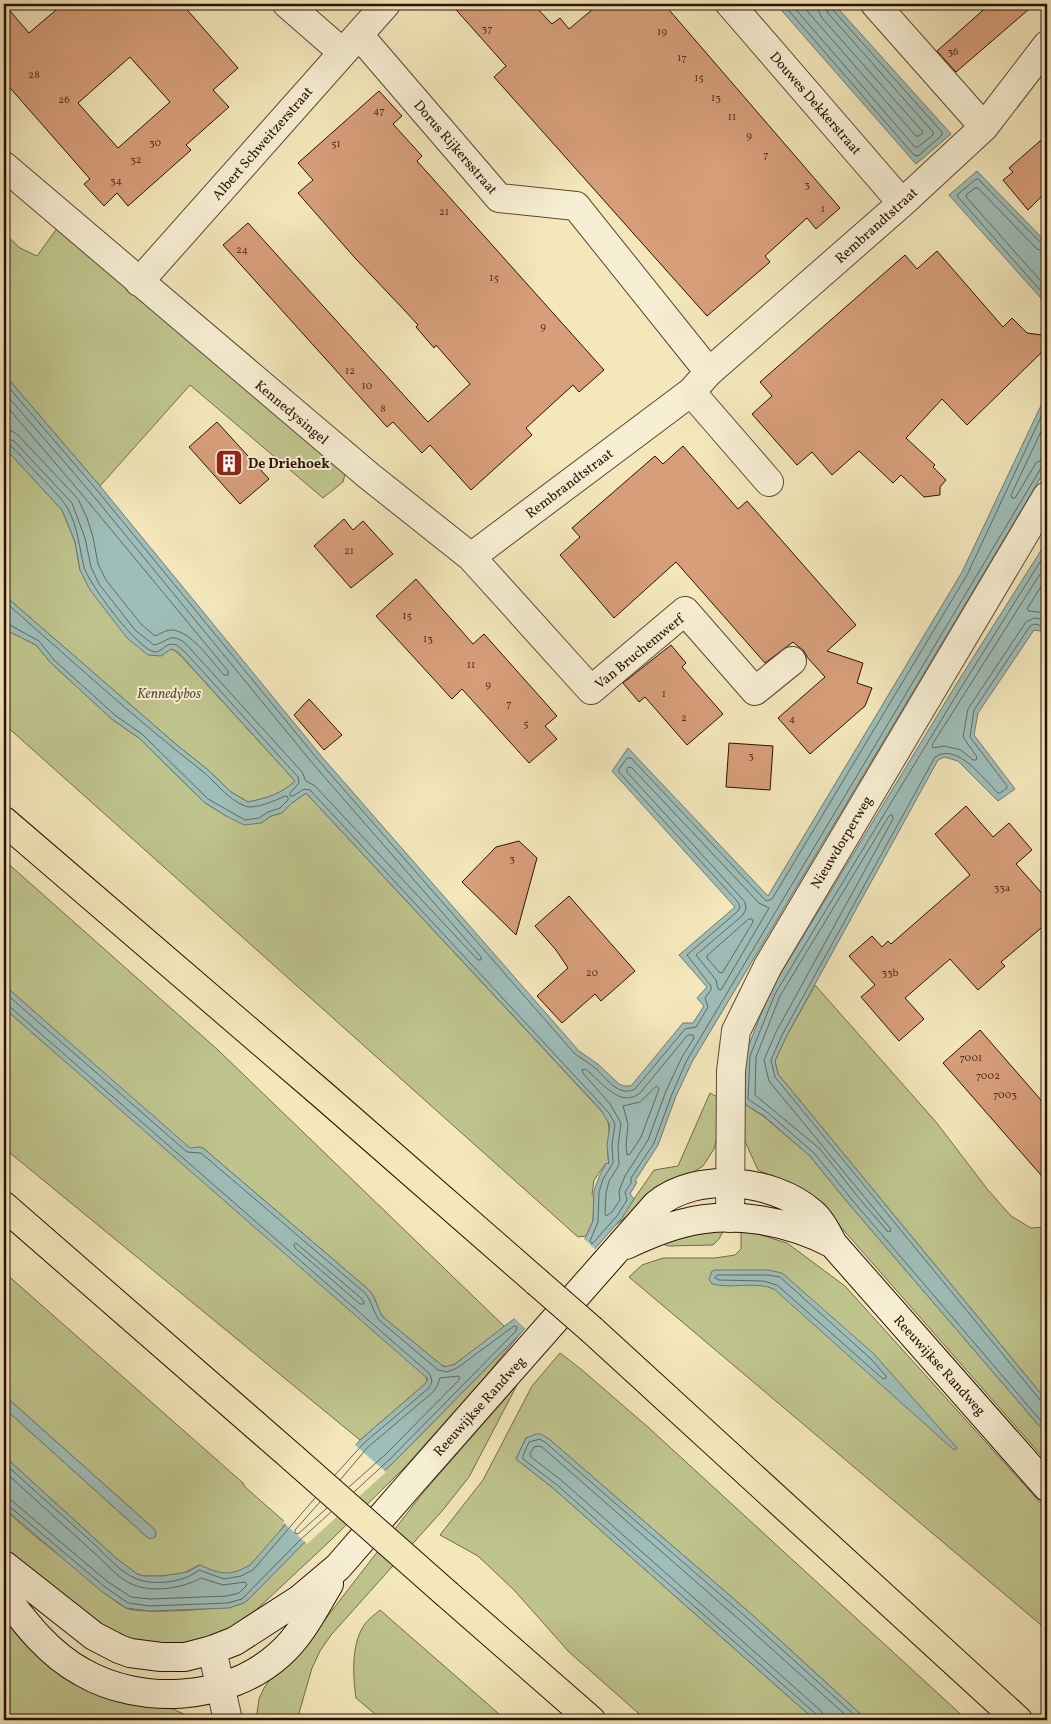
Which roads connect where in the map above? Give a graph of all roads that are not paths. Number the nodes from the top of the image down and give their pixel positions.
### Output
1 (287, 4) edge
2 (386, 4) edge
3 (730, 4) edge
4 (875, 4) edge
5 (351, 44) junction
6 (1047, 45) edge
7 (984, 127) junction
8 (4, 166) edge
9 (902, 203) junction
10 (139, 282) junction
11 (709, 372) junction
12 (691, 392) junction
13 (769, 482) dead end
14 (1047, 496) edge
15 (471, 557) junction
16 (792, 660) dead end
17 (591, 690) joint
18 (4, 821) edge
19 (731, 1184) junction
20 (4, 1206) edge
21 (730, 1218) junction
22 (833, 1244) junction
23 (621, 1247) junction
24 (1047, 1486) edge
25 (4, 1565) edge
26 (338, 1567) junction
27 (4, 1595) edge
28 (212, 1650) junction
29 (220, 1687) junction
30 (228, 1720) edge
31 (591, 1720) edge
32 (1018, 1720) edge

1 - 5 street, Dorus Rijkersstraat
2 - 5 street, Albert Schweitzerstraat
3 - 9 street, Douwes Dekkerstraat
4 - 7 street
5 - 10 street, Albert Schweitzerstraat
5 - 11 street, Dorus Rijkersstraat
6 - 7 street, Rembrandtstraat
7 - 9 street, Rembrandtstraat
8 - 10 street, Kennedysingel
9 - 11 street, Rembrandtstraat
10 - 15 street, Kennedysingel
11 - 12 street, Rembrandtstraat
12 - 13 street
12 - 15 street, Rembrandtstraat
14 - 19 street, Nieuwdorperweg
15 - 17 street, Kennedysingel
16 - 17 street, Van Bruchemwerf
18 - 32 highway, bridge
19 - 21 street, Nieuwdorperweg
19 - 22 street, Reeuwijkse Randweg
19 - 23 street, Reeuwijkse Randweg
20 - 31 highway, bridge
21 - 22 street, Reeuwijkse Randweg
21 - 23 street, Reeuwijkse Randweg
22 - 24 street, Reeuwijkse Randweg
23 - 26 street, Reeuwijkse Randweg
25 - 28 street, Reeuwijkse Randweg
26 - 28 street, Reeuwijkse Randweg
26 - 29 street, Reeuwijkse Randweg
27 - 29 street, Reeuwijkse Randweg
28 - 29 street
29 - 30 street

